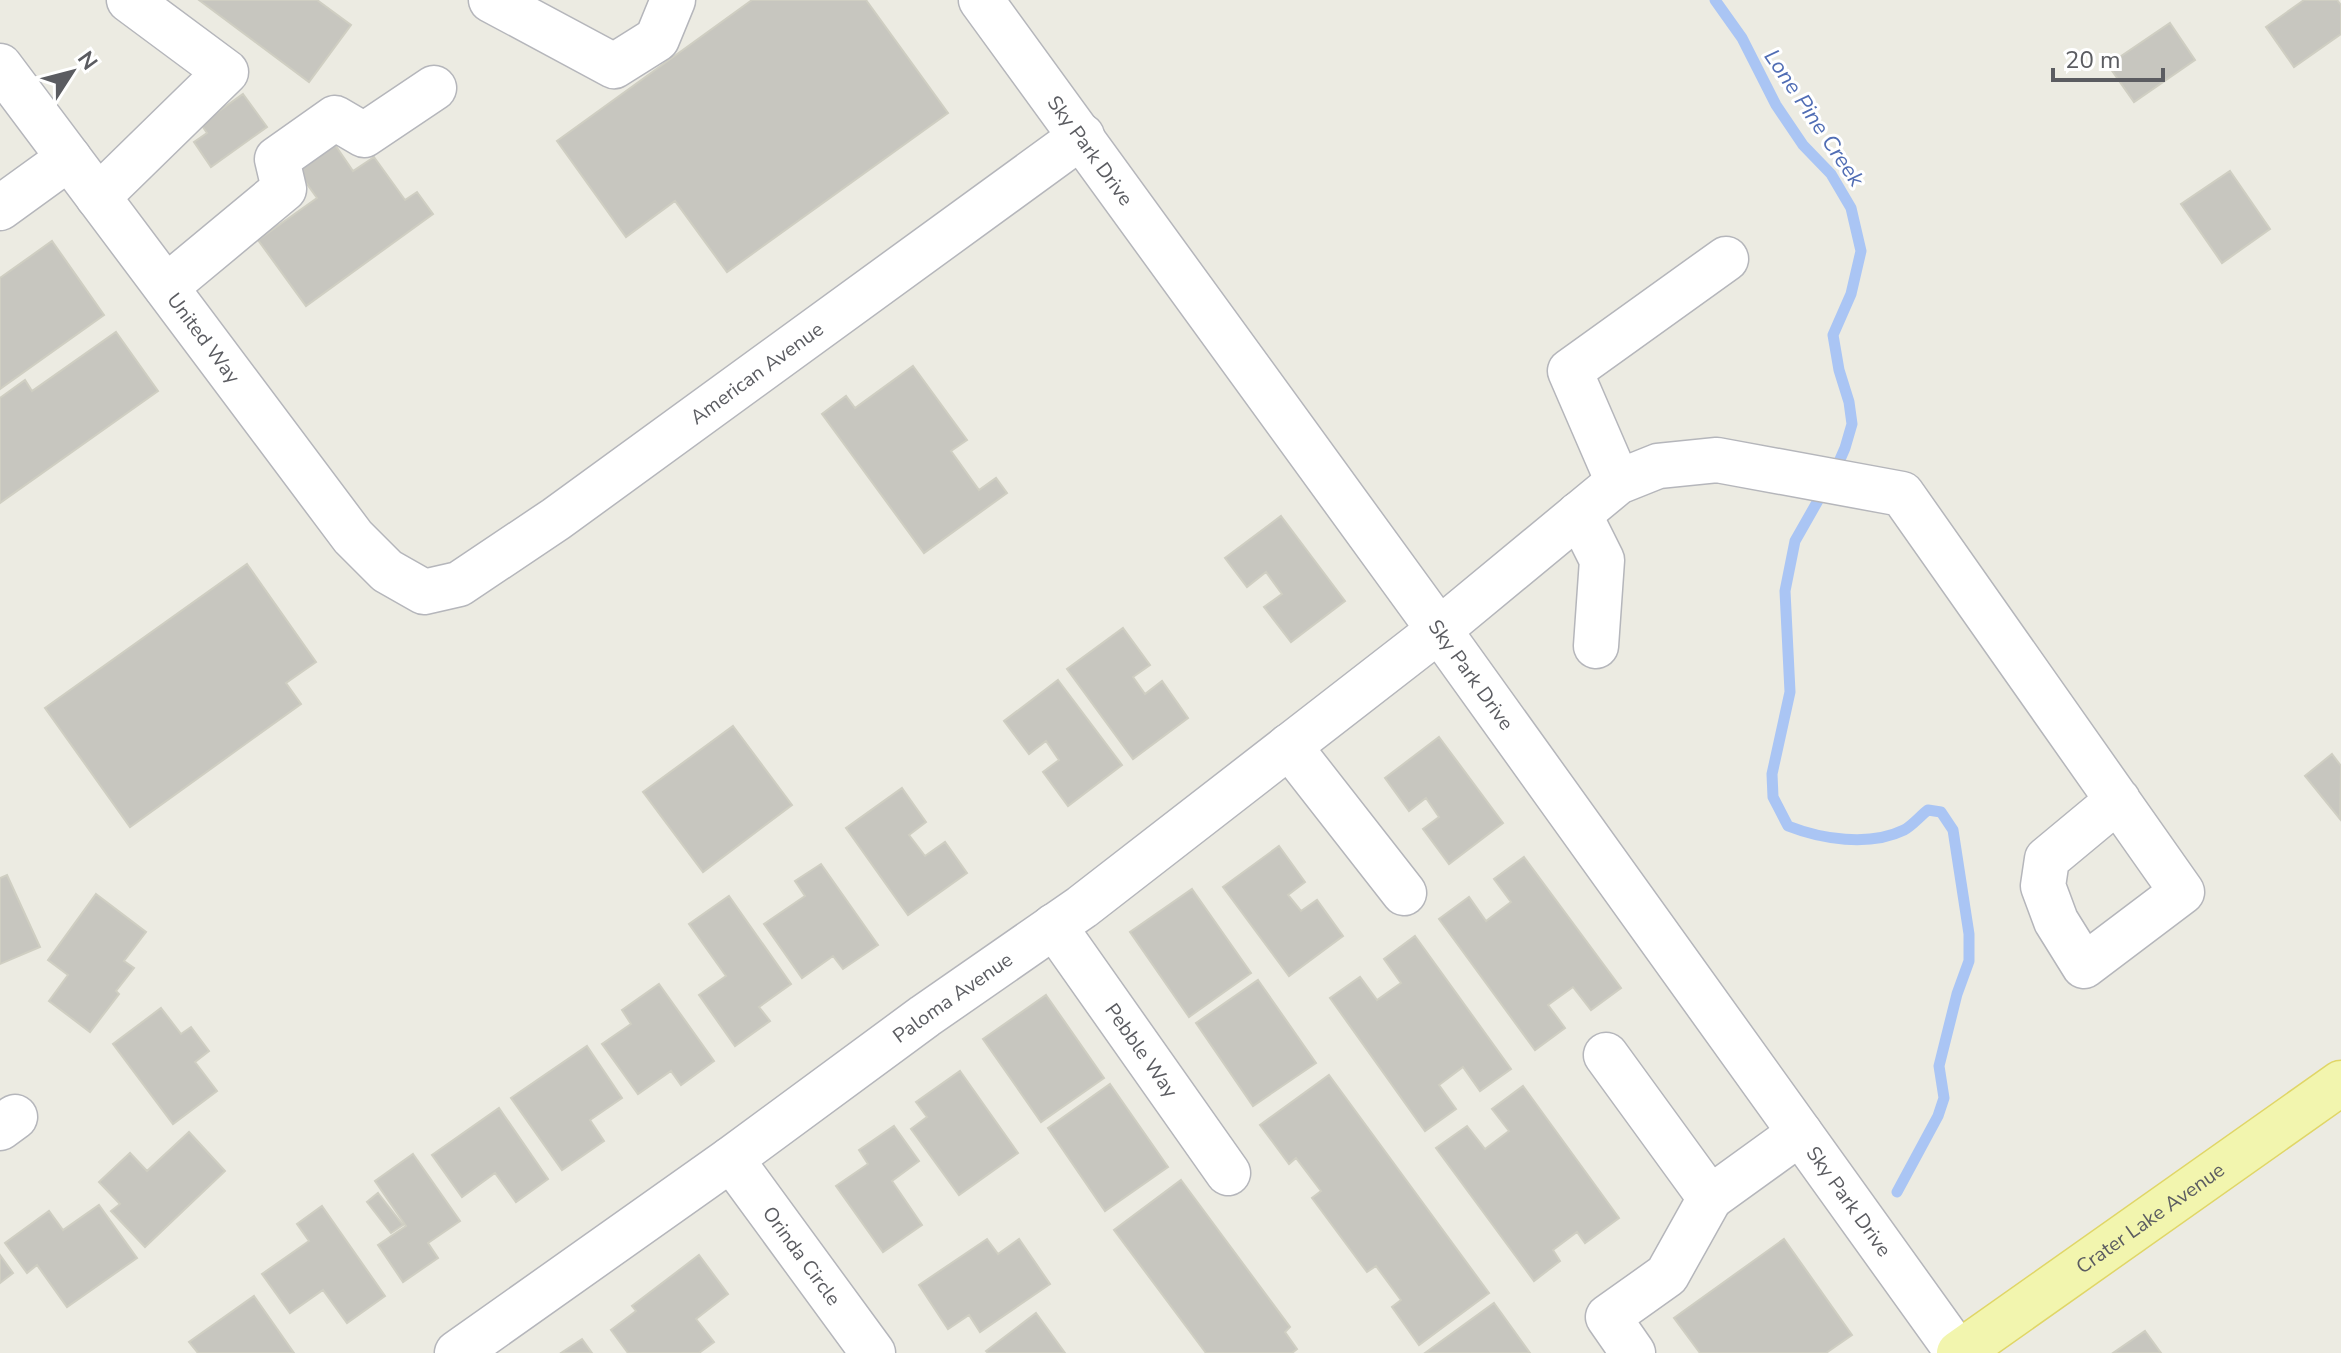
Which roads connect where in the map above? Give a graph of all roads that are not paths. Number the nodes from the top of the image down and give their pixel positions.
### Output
1 (129, 0) edge
2 (673, 0) edge
3 (981, 0) edge
4 (507, 3) edge
5 (0, 66) edge
6 (434, 88) dead end
7 (1082, 136) junction
8 (69, 158) junction
9 (98, 197) junction
10 (0, 208) edge
11 (1726, 259) dead end
12 (166, 287) junction
13 (1618, 482) junction
14 (1579, 514) junction
15 (424, 592) joint
16 (1439, 630) junction
17 (1596, 646) dead end
18 (1289, 746) junction
19 (2118, 800) dead end
20 (1404, 893) dead end
21 (1054, 926) junction
22 (1606, 1055) dead end
23 (2341, 1083) edge
24 (1800, 1133) junction
25 (731, 1159) junction
26 (1228, 1173) dead end
27 (1710, 1198) junction
28 (457, 1353) edge
29 (873, 1353) edge
30 (1633, 1353) edge
31 (1958, 1353) edge

1 - 9 street
2 - 4 street
3 - 7 street, Sky Park Drive
5 - 8 street, United Way
6 - 12 street
7 - 15 street, American Avenue
7 - 16 street, Sky Park Drive
8 - 9 street, United Way
8 - 10 street
9 - 12 street, United Way
11 - 13 street
12 - 15 street, United Way
13 - 14 street, Paloma Avenue
13 - 19 street, Paloma Avenue
14 - 16 street, Paloma Avenue
14 - 17 street
16 - 18 street, Paloma Avenue
16 - 24 street, Sky Park Drive
18 - 20 street
18 - 21 street, Paloma Avenue
21 - 25 street, Paloma Avenue
21 - 26 street, Pebble Way
22 - 27 street
23 - 31 main road, Crater Lake Avenue
24 - 27 street
24 - 31 street, Sky Park Drive
25 - 28 street, Paloma Avenue
25 - 29 street, Orinda Circle
27 - 30 street

